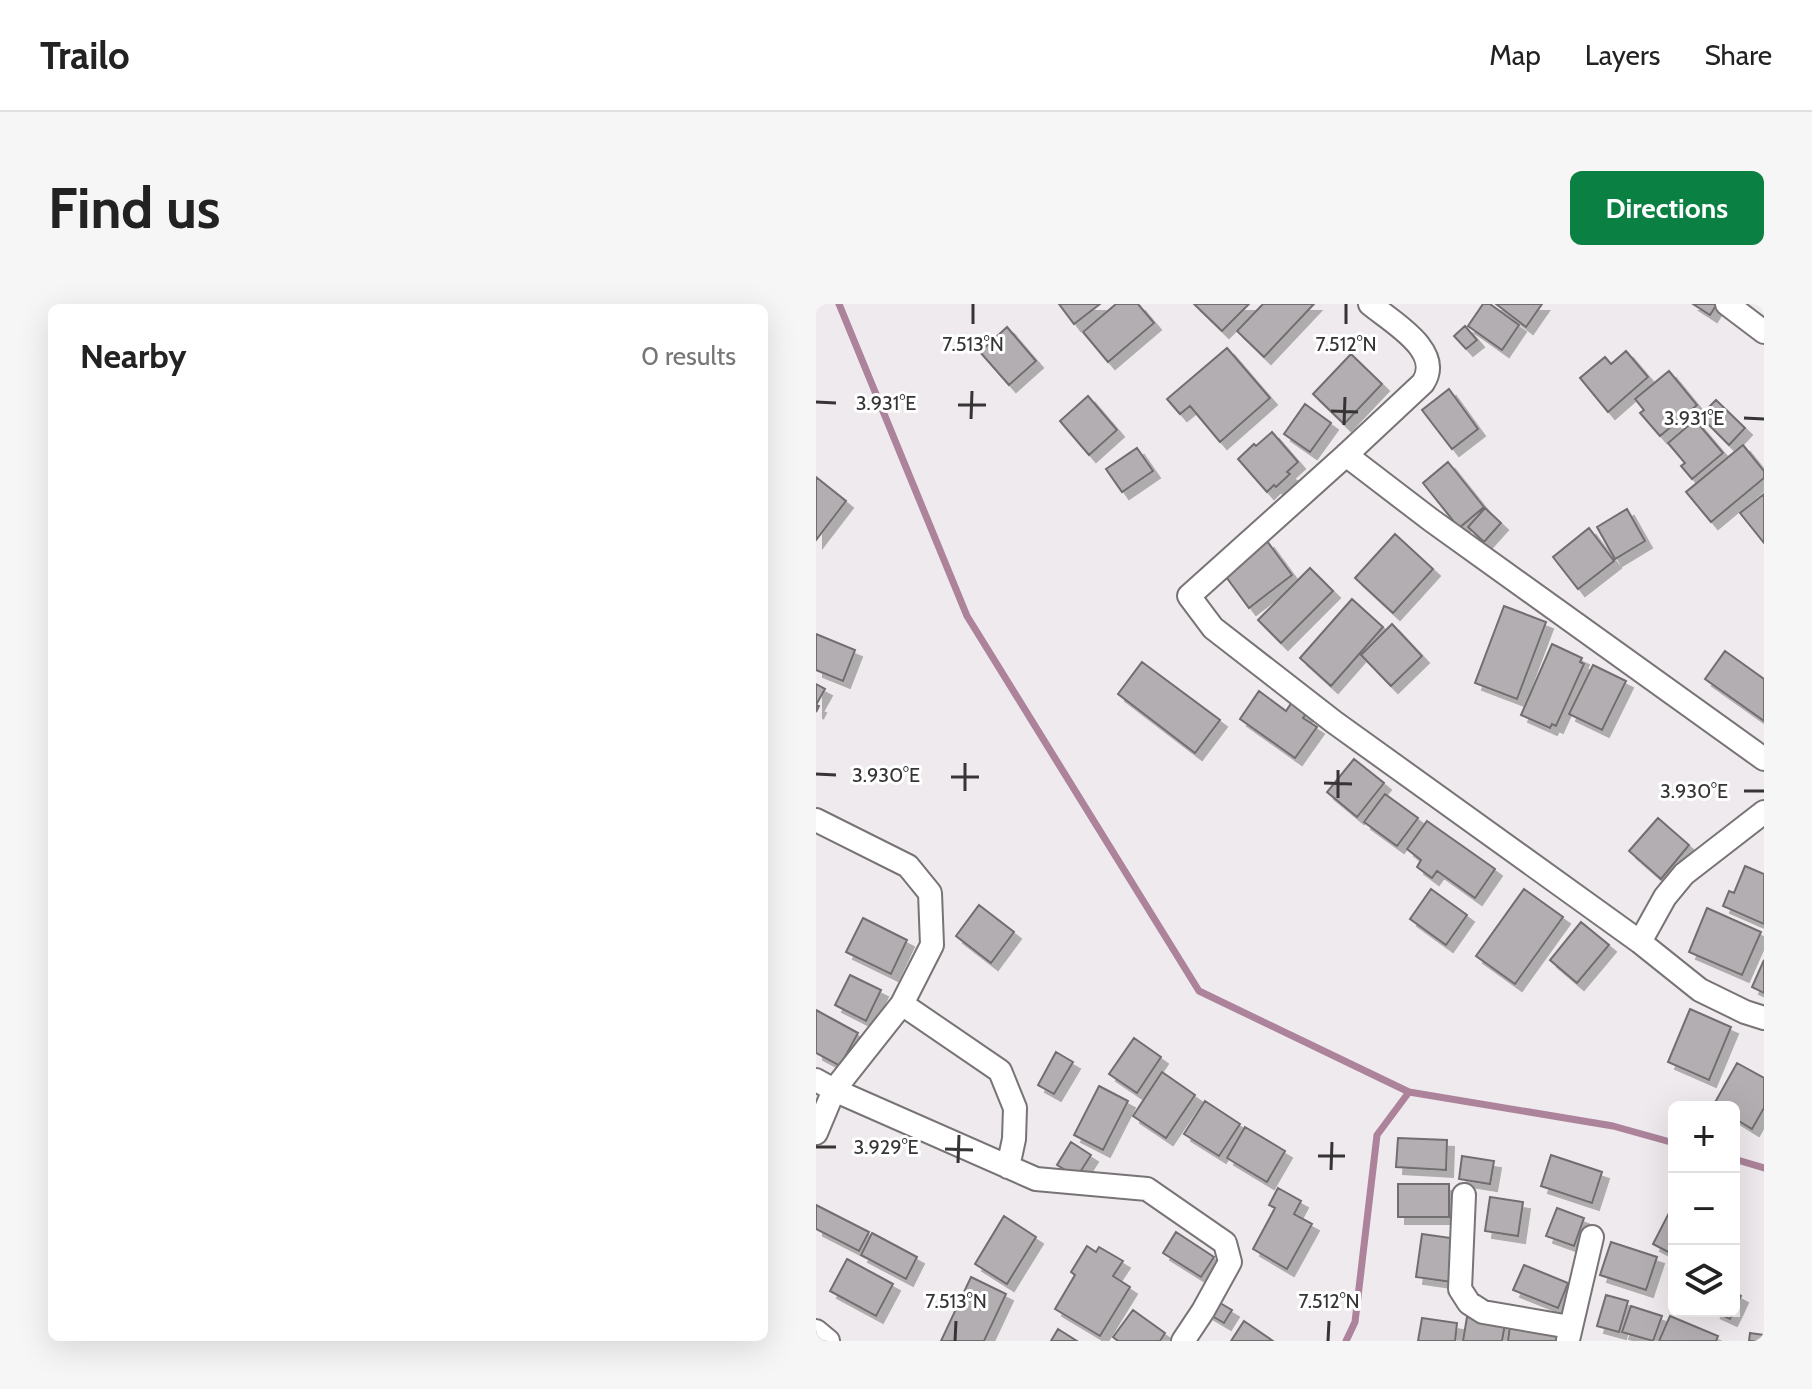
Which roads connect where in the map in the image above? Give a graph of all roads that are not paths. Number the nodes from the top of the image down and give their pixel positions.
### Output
1 (1370, 304) edge
2 (1727, 304) edge
3 (1759, 320) edge
4 (1346, 455) junction
5 (1764, 759) edge
6 (1764, 812) edge
7 (816, 820) edge
8 (1640, 942) junction
9 (902, 1004) junction
10 (1764, 1018) edge
11 (825, 1085) edge
12 (816, 1133) edge
13 (1008, 1167) junction
14 (1464, 1195) dead end
15 (1592, 1237) dead end
16 (816, 1331) edge
17 (1569, 1334) edge
18 (828, 1341) edge
19 (1183, 1341) edge

1 - 4 street
2 - 3 street
4 - 5 street
4 - 8 street
6 - 8 street
7 - 9 street
8 - 10 street
9 - 11 street
9 - 13 street
11 - 12 street
11 - 13 street
13 - 19 street
14 - 17 street
15 - 17 street
16 - 18 street

